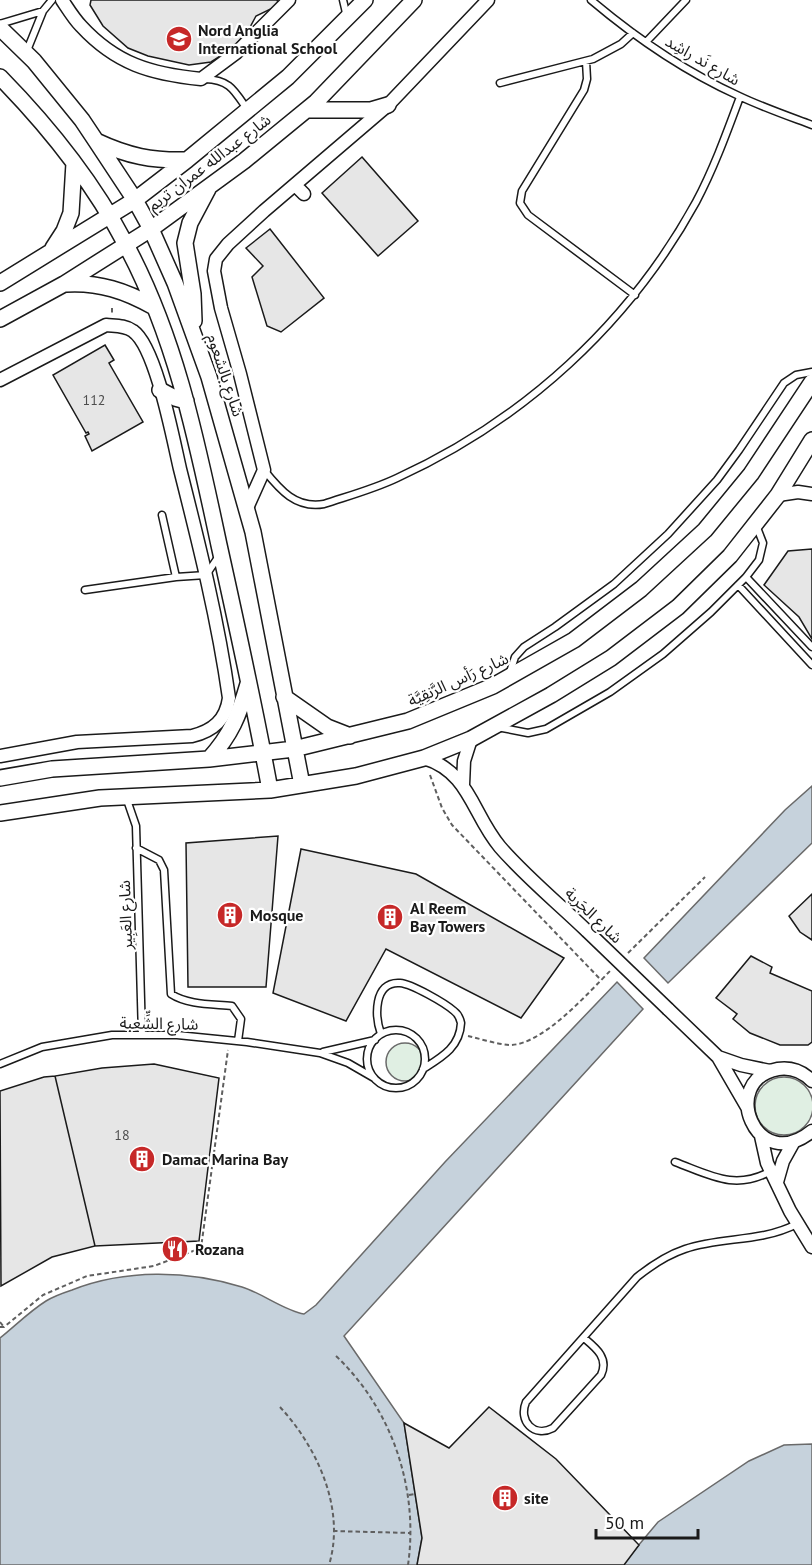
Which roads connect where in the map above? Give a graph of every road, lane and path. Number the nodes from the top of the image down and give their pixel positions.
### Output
1 (52, 0) edge
2 (62, 0) edge
3 (290, 0) edge
4 (343, 0) edge
5 (365, 0) edge
6 (414, 0) edge
7 (488, 0) edge
8 (591, 0) edge
9 (686, 0) edge
10 (43, 10) junction
11 (347, 18) junction
12 (0, 26) edge
13 (633, 33) junction
14 (646, 42) junction
15 (26, 53) junction
16 (586, 61) junction
17 (0, 76) edge
18 (201, 79) junction
19 (500, 83) dead end
20 (740, 97) junction
21 (387, 105) junction
22 (248, 110) junction
23 (307, 110) junction
24 (812, 126) edge
25 (96, 141) junction
26 (187, 160) junction
27 (74, 164) junction
28 (209, 187) junction
29 (135, 200) junction
30 (110, 215) junction
31 (151, 229) junction
32 (126, 244) junction
33 (51, 251) junction
34 (0, 283) edge
35 (64, 284) junction
36 (635, 295) junction
37 (154, 307) junction
38 (0, 319) edge
39 (194, 333) junction
40 (812, 372) edge
41 (0, 380) edge
42 (812, 382) edge
43 (160, 390) junction
44 (186, 401) junction
45 (812, 441) edge
46 (264, 470) junction
47 (812, 494) edge
48 (778, 495) junction
49 (247, 508) junction
50 (162, 515) dead end
51 (755, 525) junction
52 (221, 553) junction
53 (206, 575) junction
54 (176, 576) junction
55 (746, 577) junction
56 (738, 585) junction
57 (85, 590) dead end
58 (812, 647) edge
59 (812, 665) edge
60 (509, 677) junction
61 (249, 681) junction
62 (284, 697) junction
63 (496, 727) junction
64 (350, 736) junction
65 (471, 740) junction
66 (294, 749) junction
67 (264, 754) junction
68 (0, 756) edge
69 (424, 758) junction
70 (209, 759) junction
71 (0, 778) edge
72 (464, 784) junction
73 (302, 785) junction
74 (270, 790) junction
75 (126, 796) junction
76 (0, 813) edge
77 (136, 848) junction
78 (705, 877) dead end
79 (625, 957) dead end
80 (617, 964) dead end
81 (600, 980) junction
82 (381, 1034) junction
83 (459, 1034) junction
84 (142, 1035) junction
85 (230, 1040) junction
86 (375, 1040) junction
87 (238, 1041) junction
88 (320, 1053) junction
89 (718, 1057) junction
90 (0, 1064) edge
91 (423, 1069) junction
92 (812, 1070) edge
93 (770, 1071) junction
94 (799, 1071) junction
95 (374, 1078) junction
96 (812, 1081) edge
97 (747, 1107) junction
98 (812, 1131) edge
99 (761, 1136) junction
100 (793, 1143) junction
101 (675, 1162) dead end
102 (774, 1177) junction
103 (797, 1224) junction
104 (812, 1247) edge
105 (0, 1322) edge
106 (2, 1327) edge
107 (584, 1338) junction
108 (336, 1356) dead end
109 (280, 1407) dead end
110 (415, 1494) dead end
111 (409, 1495) junction
112 (333, 1531) junction
113 (411, 1533) junction
114 (329, 1565) edge
115 (408, 1565) edge

1 - 10 lane
2 - 18 street
3 - 18 street
4 - 11 lane
5 - 11 street, شارع عبدالله عمران تريم
6 - 23 street, شارع عبدالله عمران تريم
7 - 21 street
8 - 13 lane, شارع نَد راشِد
9 - 14 lane
10 - 12 lane
10 - 15 lane
11 - 22 street, شارع عبدالله عمران تريم
12 - 15 street, شارع بالشعوم
13 - 14 lane, شارع نَد راشِد
13 - 16 lane
14 - 20 lane, شارع نَد راشِد
15 - 25 street, شارع بالشعوم
16 - 19 lane
16 - 36 lane
17 - 27 street
18 - 22 lane
20 - 24 lane, شارع نَد راشِد
20 - 36 lane
21 - 23 street
21 - 46 street
22 - 26 street, شارع عبدالله عمران تريم
23 - 28 street, شارع عبدالله عمران تريم
25 - 26 street
25 - 29 street, شارع بالشعوم
26 - 29 street, شارع عبدالله عمران تريم
27 - 30 street
27 - 33 street
28 - 31 street, شارع عبدالله عمران تريم
28 - 39 street
29 - 30 street, شارع عبدالله عمران تريم
29 - 31 street, شارع بالشعوم
30 - 32 street
30 - 33 street, شارع عبدالله عمران تريم
31 - 32 street, شارع عبدالله عمران تريم
31 - 39 street, شارع بالشعوم
32 - 35 street, شارع عبدالله عمران تريم
32 - 37 street
33 - 34 street, شارع عبدالله عمران تريم
35 - 37 street
35 - 38 street, شارع عبدالله عمران تريم
36 - 46 lane
37 - 44 street
39 - 49 street, شارع بالشعوم
40 - 60 lane
41 - 43 street
42 - 60 street, شارع رَأس الرَّنقِيَّة
43 - 44 street
43 - 53 street
44 - 52 street
45 - 48 street
46 - 49 street
47 - 48 street
48 - 51 street
49 - 62 street, شارع بالشعوم
50 - 54 lane
51 - 55 lane
51 - 63 street
52 - 53 lane
52 - 61 street
53 - 54 lane
53 - 68 street
54 - 57 lane
55 - 56 lane
55 - 58 lane
56 - 59 lane
56 - 63 lane
60 - 64 street, شارع رَأس الرَّنقِيَّة
61 - 67 street
61 - 70 street
62 - 64 street
62 - 66 street, شارع بالشعوم
63 - 65 street
64 - 66 street, شارع رَأس الرَّنقِيَّة
65 - 69 street
65 - 72 street, شارع الجَرية
66 - 67 street, شارع رَأس الرَّنقِيَّة
66 - 73 street, شارع بالشعوم
67 - 70 street, شارع رَأس الرَّنقِيَّة
67 - 74 street
69 - 72 street, شارع الجَرية
69 - 73 street
69 - 81 path
70 - 71 street, شارع رَأس الرَّنقِيَّة
72 - 89 street, شارع الجَرية, bridge
73 - 74 street
74 - 75 street
75 - 76 street
75 - 77 lane, شارع العَبِير
77 - 84 lane, شارع العَبِير
77 - 87 lane
78 - 79 path
80 - 81 path
81 - 83 path
82 - 83 lane
82 - 86 lane
82 - 91 lane
83 - 91 lane
84 - 85 lane, شارع الشِّعبة
84 - 90 lane, شارع الشِّعبة
85 - 87 lane, شارع الشِّعبة
85 - 106 path
86 - 88 lane, شارع الشِّعبة
86 - 95 lane
87 - 88 lane, شارع الشِّعبة
88 - 95 lane, شارع الشِّعبة
89 - 93 street, شارع الجَرية
89 - 97 street, شارع الجَرية
91 - 95 lane
92 - 94 street, شارع الجَرية
93 - 94 street, شارع الجَرية
93 - 97 street
94 - 96 street
97 - 99 street, شارع الجَرية
98 - 100 street
99 - 100 street
99 - 102 street
100 - 102 street
101 - 102 lane
102 - 103 street
103 - 104 street
103 - 107 lane
105 - 106 path
107 - 107 lane
108 - 111 path
109 - 112 path
110 - 111 path
111 - 113 path
112 - 113 path
112 - 114 path
113 - 115 path

